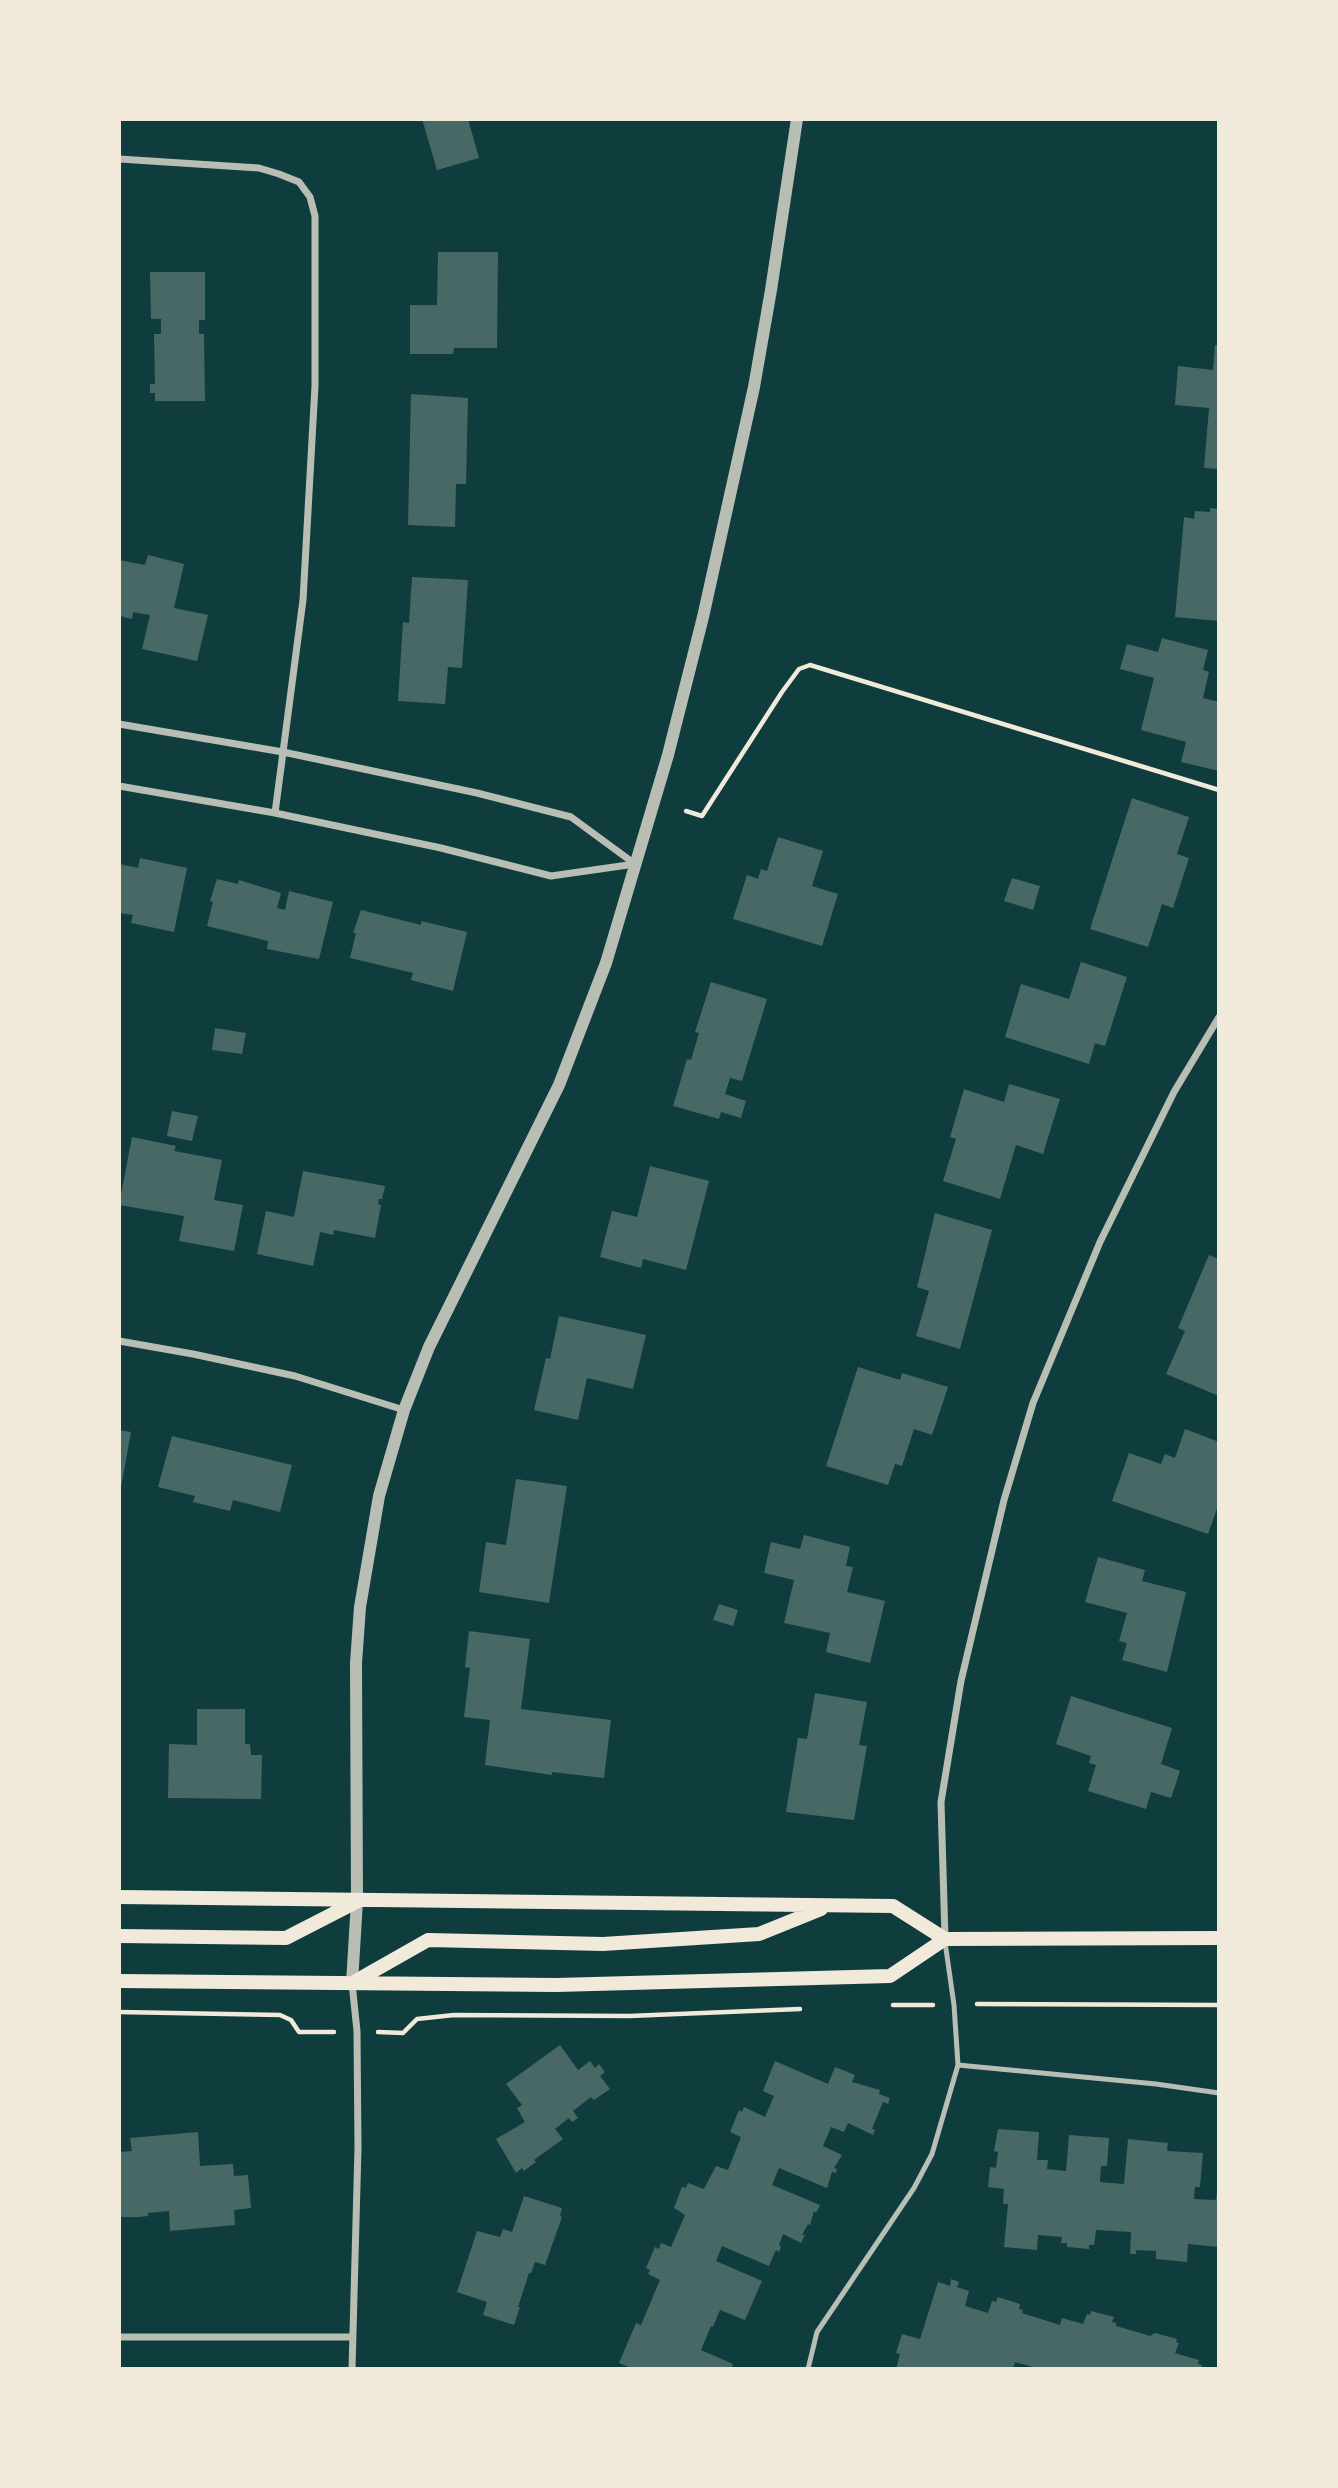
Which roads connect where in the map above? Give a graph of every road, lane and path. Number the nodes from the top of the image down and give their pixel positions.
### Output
1 (797, 119) edge
2 (119, 159) edge
3 (119, 724) edge
4 (283, 752) junction
5 (119, 786) edge
6 (1219, 790) edge
7 (686, 811) dead end
8 (275, 813) junction
9 (635, 864) junction
10 (1219, 1017) edge
11 (119, 1341) edge
12 (404, 1410) junction
13 (119, 1897) edge
14 (358, 1901) junction
15 (830, 1905) junction
16 (119, 1936) edge
17 (1219, 1938) edge
18 (945, 1939) junction
19 (119, 1981) edge
20 (352, 1983) junction
21 (888, 2005) dead end
22 (954, 2005) junction
23 (1219, 2005) edge
24 (801, 2009) dead end
25 (119, 2012) edge
26 (310, 2033) dead end
27 (403, 2034) dead end
28 (958, 2065) junction
29 (1219, 2093) edge
30 (119, 2337) edge
31 (353, 2337) junction
32 (352, 2369) edge
33 (808, 2369) edge

1 - 9 street
2 - 4 street
3 - 4 street
4 - 8 street
4 - 9 street
5 - 8 street
6 - 7 path
8 - 9 street
9 - 12 street
10 - 18 street
11 - 12 street
12 - 14 street
13 - 14 main road
14 - 15 main road
14 - 16 main road
14 - 20 street
15 - 18 main road
15 - 20 main road
17 - 18 main road
18 - 20 main road
18 - 22 lane
19 - 20 main road
20 - 31 street
21 - 22 path
22 - 23 path
22 - 28 lane
24 - 27 path
25 - 26 path
28 - 29 lane
28 - 33 lane
30 - 31 street
31 - 32 street

